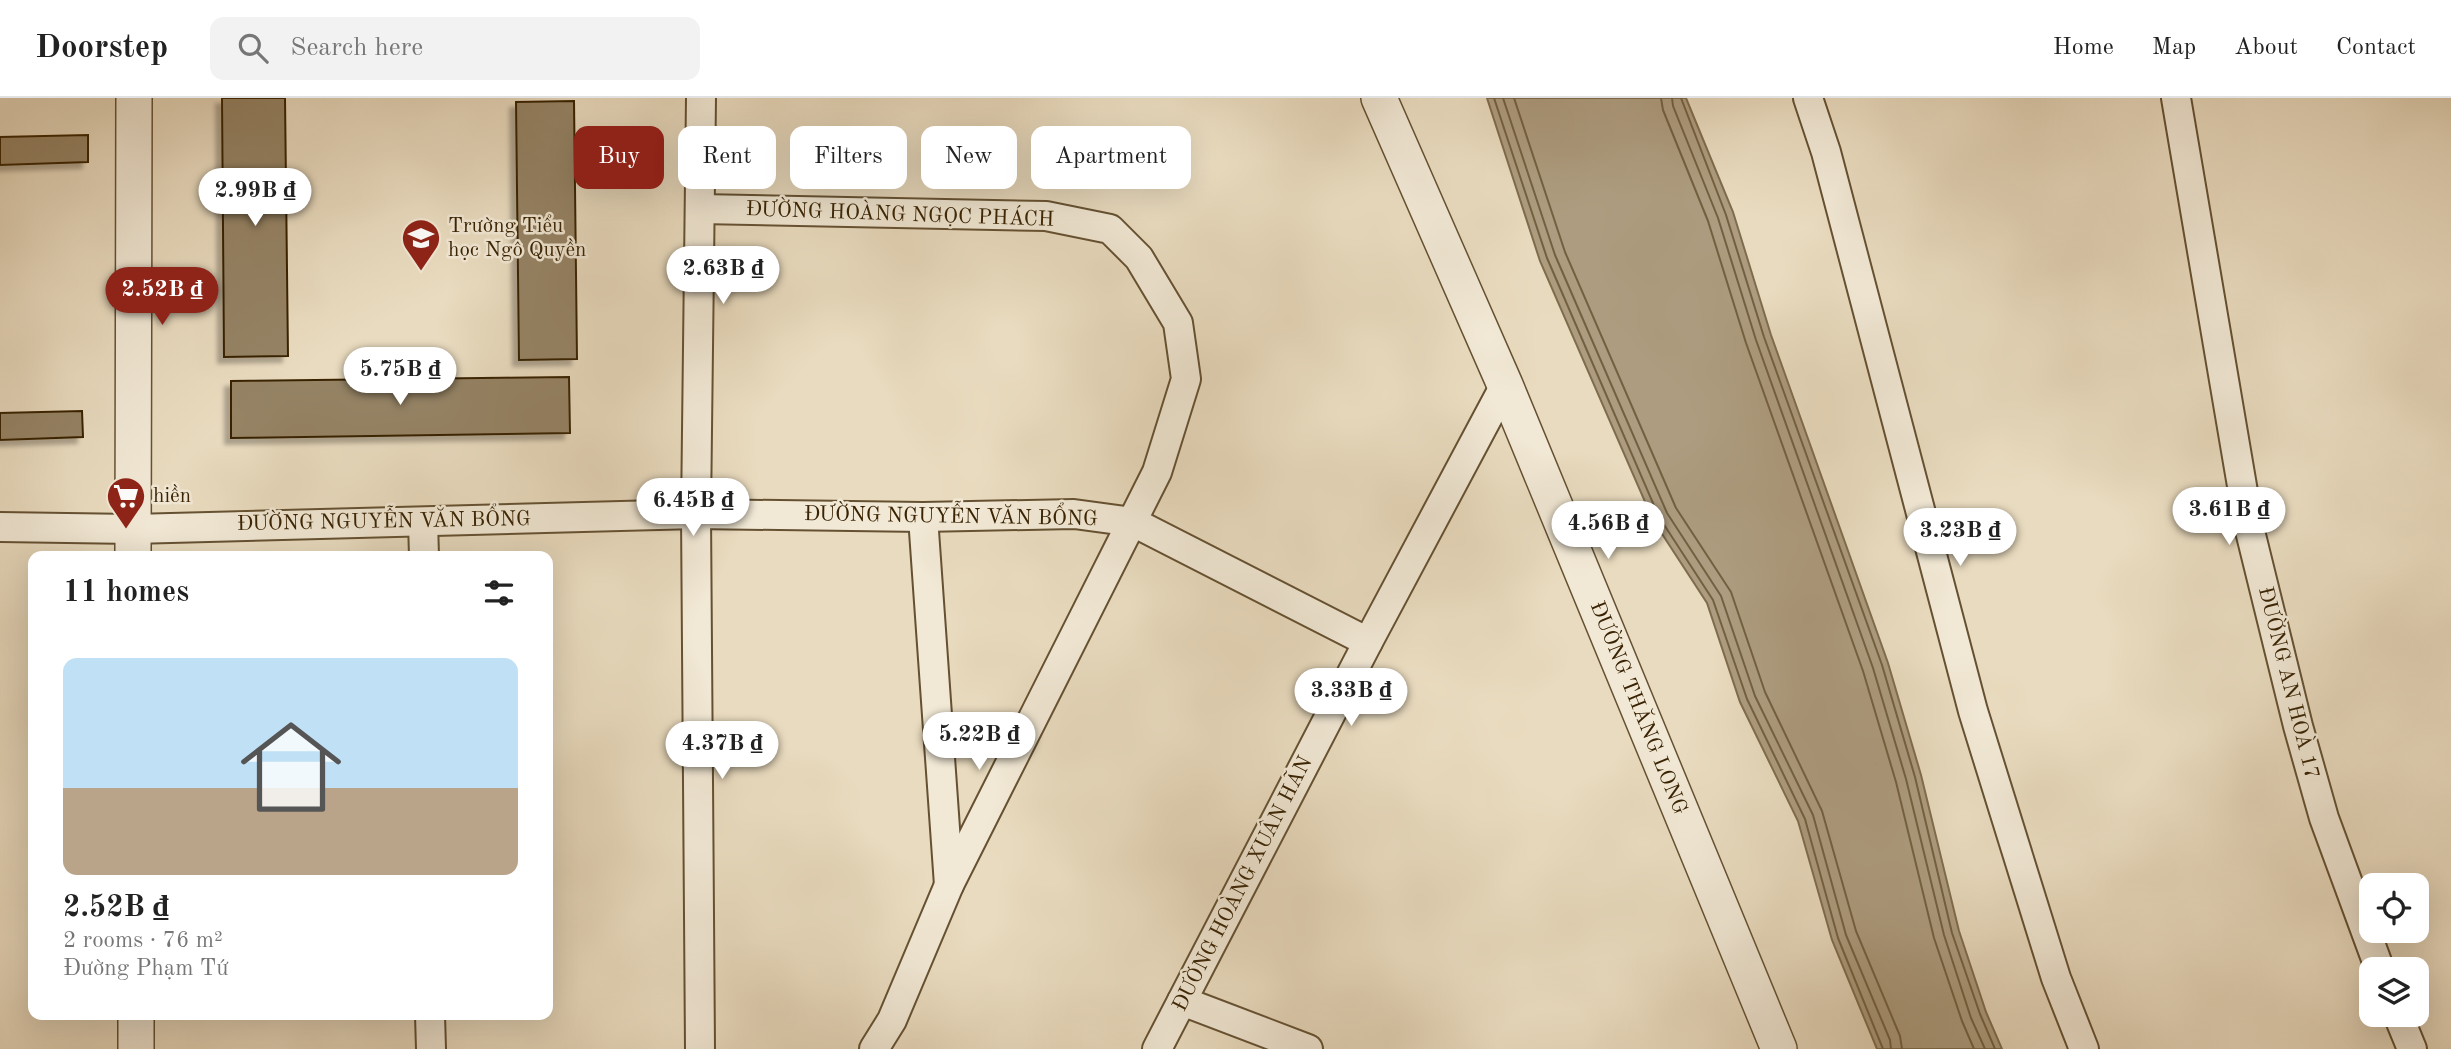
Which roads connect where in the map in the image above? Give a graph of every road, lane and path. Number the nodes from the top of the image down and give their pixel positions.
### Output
1 (134, 98) edge
2 (701, 98) edge
3 (1379, 98) edge
4 (1808, 98) edge
5 (2176, 98) edge
6 (700, 209) junction
7 (1505, 385) junction
8 (696, 514) junction
9 (923, 517) junction
10 (424, 522) junction
11 (1133, 522) junction
12 (0, 527) edge
13 (133, 543) edge
14 (424, 551) edge
15 (1368, 642) junction
16 (949, 885) junction
17 (2375, 957) edge
18 (1182, 1001) junction
19 (136, 1020) edge
20 (430, 1020) edge
21 (2403, 1027) edge
22 (136, 1049) edge
23 (431, 1049) edge
24 (700, 1049) edge
25 (874, 1049) edge
26 (1157, 1049) edge
27 (1308, 1049) edge
28 (1779, 1049) edge
29 (2084, 1049) edge
30 (2412, 1049) edge

1 - 13 street
2 - 6 street
3 - 7 street, ĐƯỜNG THĂNG LONG
4 - 29 street
5 - 17 street, ĐƯỜNG AN HOÀ 17
6 - 8 street
6 - 11 street, ĐƯỜNG HOÀNG NGỌC PHÁCH
7 - 15 street, ĐƯỜNG HOÀNG XUÂN HÃN
7 - 28 street, ĐƯỜNG THĂNG LONG
8 - 9 street, ĐƯỜNG NGUYỄN VĂN BỔNG
8 - 10 street, ĐƯỜNG NGUYỄN VĂN BỔNG
8 - 24 street
9 - 11 street, ĐƯỜNG NGUYỄN VĂN BỔNG
9 - 16 street
10 - 13 street, ĐƯỜNG NGUYỄN VĂN BỔNG
10 - 14 street
11 - 15 street, ĐƯỜNG NGUYỄN VĂN BỔNG
11 - 16 street, ĐƯỜNG HOÀNG NGỌC PHÁCH
12 - 13 street, ĐƯỜNG NGUYỄN VĂN BỔNG
15 - 18 street, ĐƯỜNG HOÀNG XUÂN HÃN
16 - 25 street, ĐƯỜNG HOÀNG NGỌC PHÁCH
18 - 26 street, ĐƯỜNG HOÀNG XUÂN HÃN
18 - 27 street
19 - 22 street
20 - 23 street
21 - 30 street

